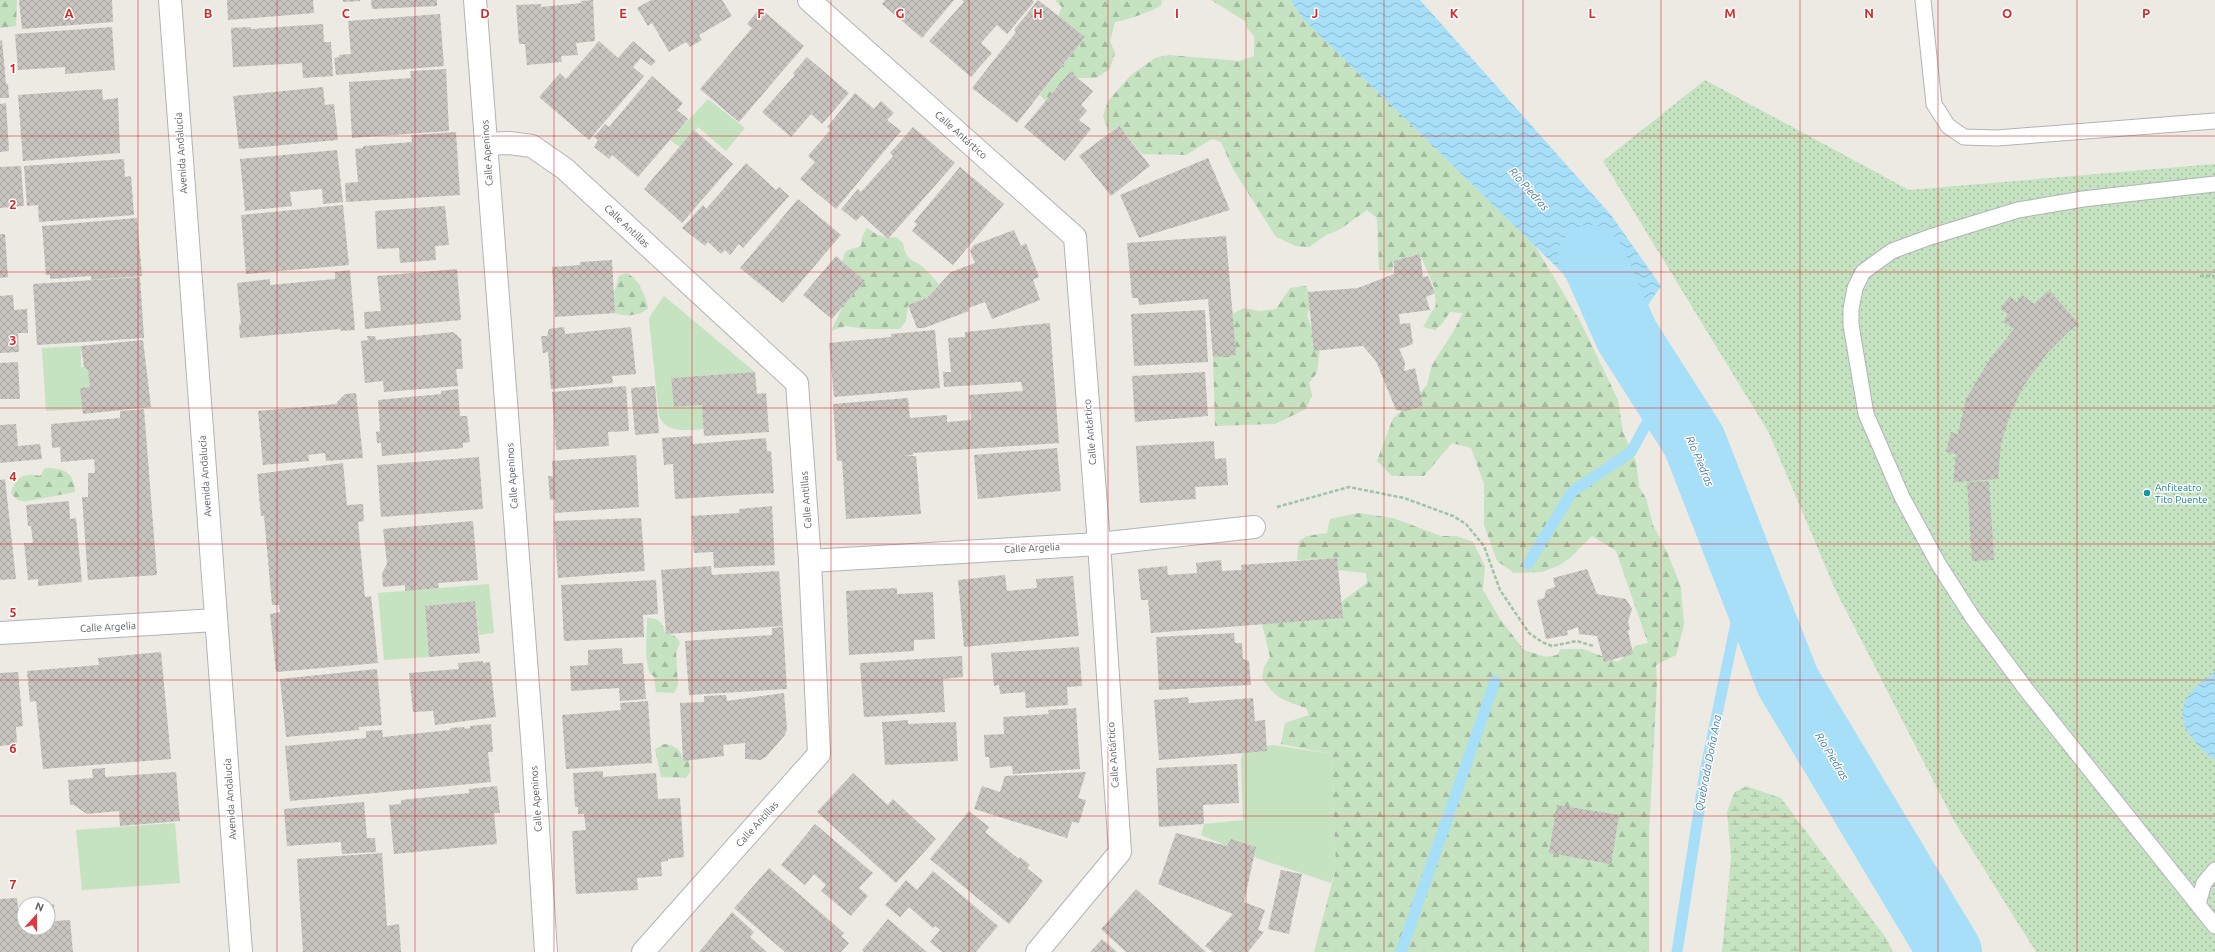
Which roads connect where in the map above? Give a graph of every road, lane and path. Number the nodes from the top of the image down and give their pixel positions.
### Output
1 (170, 0) edge
2 (475, 0) edge
3 (809, 0) edge
4 (1924, 0) edge
5 (2215, 120) edge
6 (486, 144) junction
7 (2215, 184) edge
8 (2200, 276) dead end
9 (2215, 276) edge
10 (1254, 527) joint
11 (1099, 544) junction
12 (810, 561) junction
13 (216, 620) junction
14 (0, 633) edge
15 (1593, 646) dead end
16 (2215, 870) edge
17 (2198, 904) junction
18 (2215, 926) edge
19 (241, 952) edge
20 (546, 952) edge
21 (643, 952) edge
22 (1037, 952) edge

1 - 13 street, Avenida Andalucía
2 - 6 street, Calle Apeninos
3 - 11 street, Calle Antártico
4 - 5 lane
6 - 12 street, Calle Antillas
6 - 20 street, Calle Apeninos
7 - 17 lane
8 - 9 path
10 - 11 street, Calle Argelia
10 - 15 path
11 - 12 street, Calle Argelia
11 - 22 street, Calle Antártico
12 - 21 street, Calle Antillas
13 - 14 street, Calle Argelia
13 - 19 street, Avenida Andalucía
16 - 17 lane
17 - 18 lane

